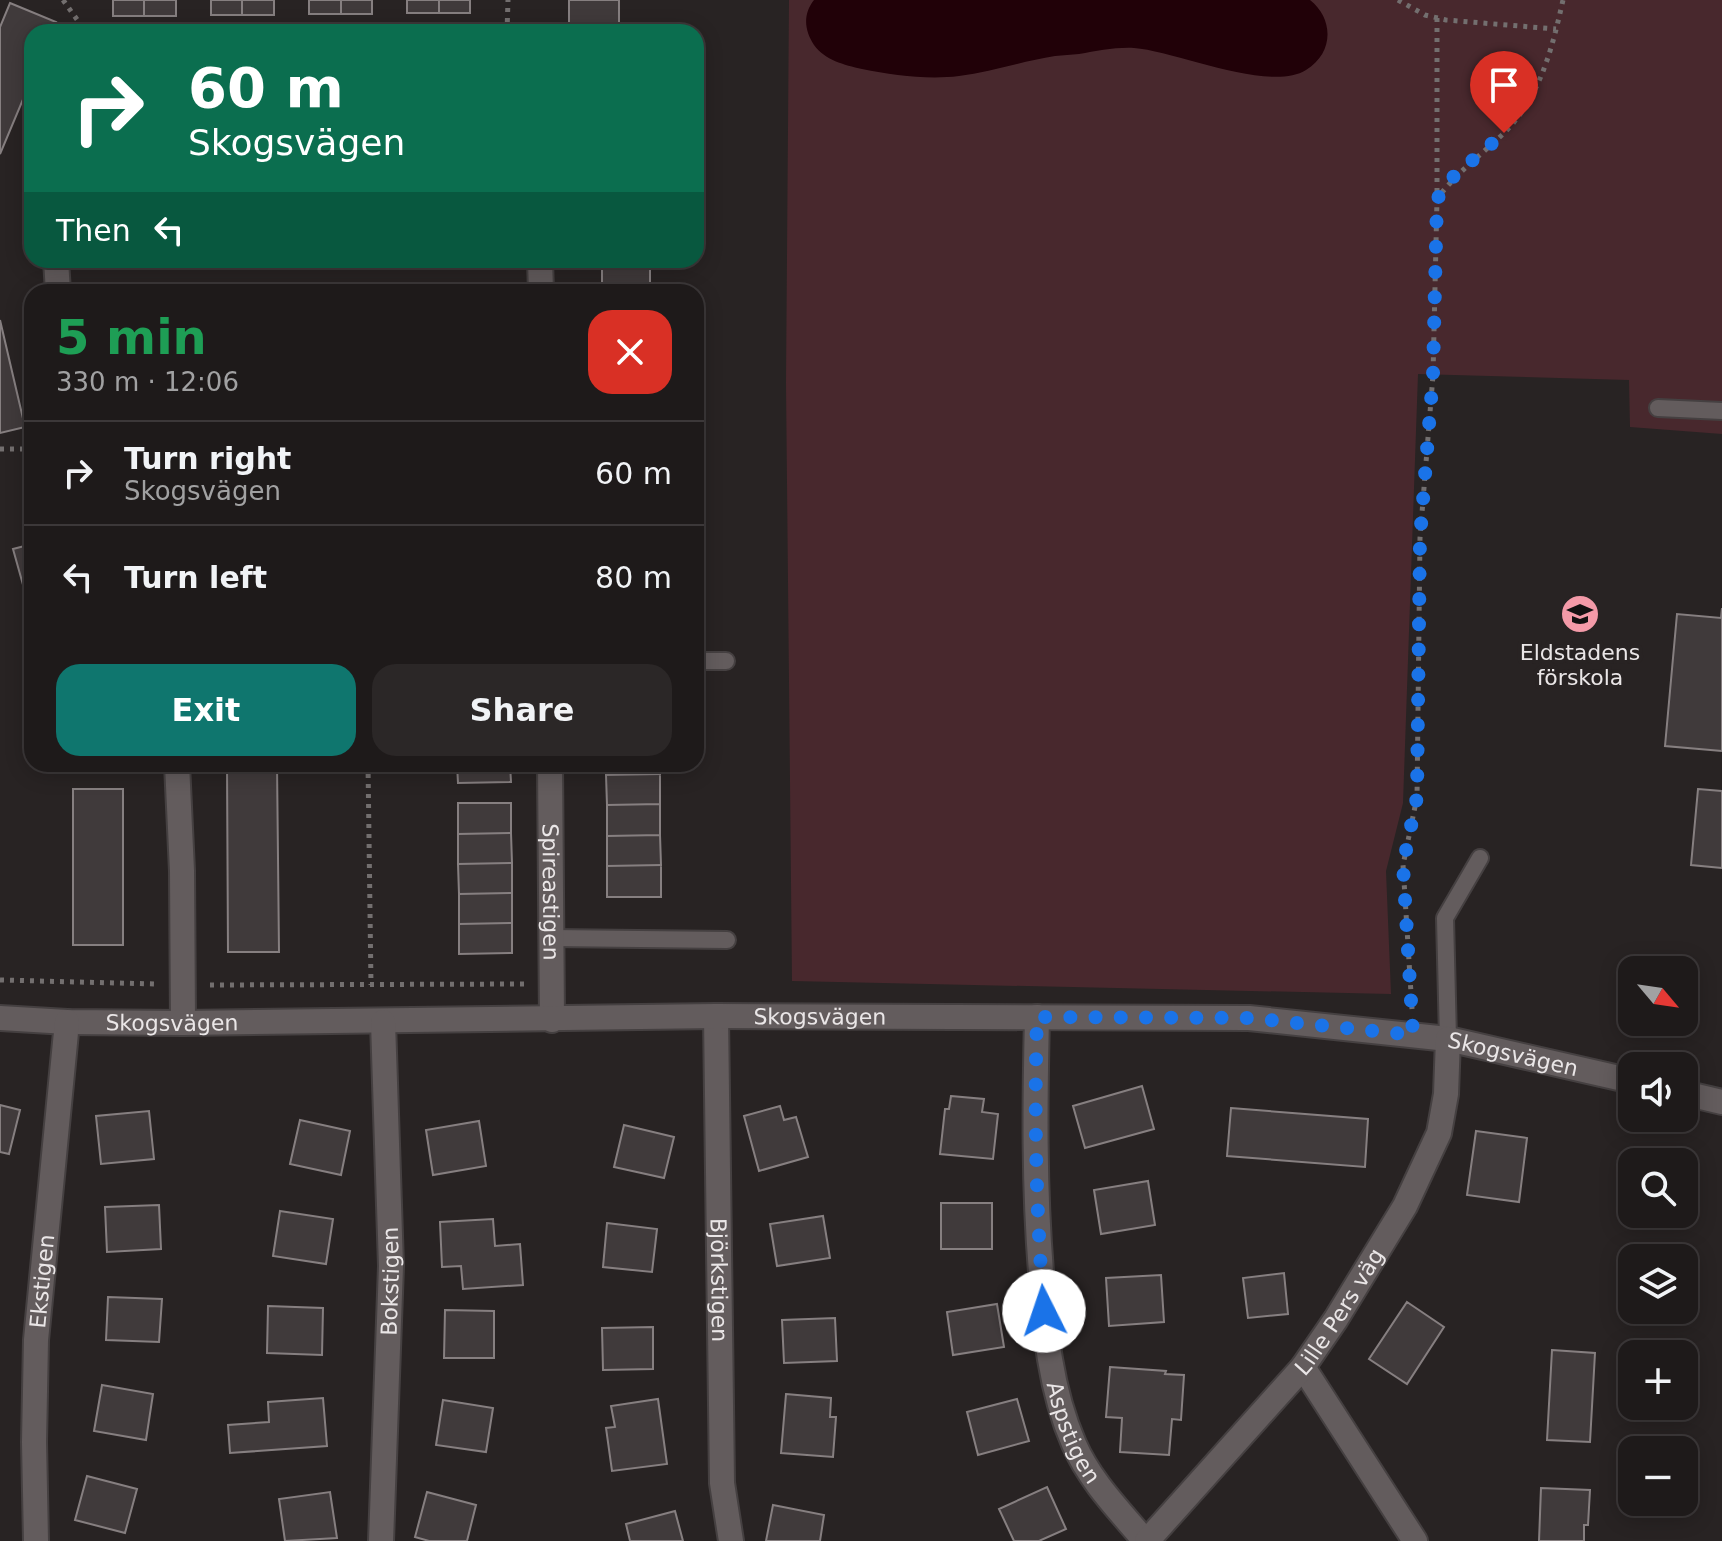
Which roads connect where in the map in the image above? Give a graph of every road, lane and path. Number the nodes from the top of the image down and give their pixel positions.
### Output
1 (63, 0) edge
2 (508, 0) edge
3 (1398, 0) edge
4 (1563, 0) edge
5 (1437, 18) junction
6 (80, 24) edge
7 (507, 24) edge
8 (1556, 29) junction
9 (1437, 199) junction
10 (1658, 408) dead end
11 (1722, 411) edge
12 (0, 449) edge
13 (24, 449) edge
14 (704, 661) edge
15 (726, 661) dead end
16 (177, 772) edge
17 (368, 772) edge
18 (550, 772) edge
19 (1480, 858) dead end
20 (552, 938) junction
21 (727, 940) dead end
22 (0, 980) edge
23 (553, 984) junction
24 (183, 985) junction
25 (371, 985) junction
26 (716, 1016) junction
27 (1037, 1017) junction
28 (0, 1018) edge
29 (552, 1020) junction
30 (67, 1022) junction
31 (383, 1022) junction
32 (183, 1023) junction
33 (1413, 1035) junction
34 (1448, 1039) junction
35 (1618, 1078) edge
36 (1698, 1096) edge
37 (1722, 1102) edge
38 (1303, 1367) junction
39 (36, 1541) edge
40 (381, 1541) edge
41 (731, 1541) edge
42 (1146, 1541) edge
43 (1415, 1541) edge

1 - 6 path
2 - 7 path
3 - 5 path
4 - 8 path
5 - 8 path
5 - 9 path
8 - 9 path
9 - 33 path
10 - 11 lane
12 - 13 path
14 - 15 lane
16 - 24 street
17 - 25 path
18 - 20 street, Spireastigen
19 - 34 lane
20 - 21 lane
20 - 23 street, Spireastigen
22 - 24 path
23 - 25 path
23 - 29 street, Spireastigen
24 - 25 path
24 - 32 street
26 - 27 street, Skogsvägen
26 - 29 street, Skogsvägen
26 - 41 street, Björkstigen
27 - 33 street, Skogsvägen
27 - 42 street, Aspstigen
28 - 30 street, Skogsvägen
29 - 31 street, Skogsvägen
30 - 32 street, Skogsvägen
30 - 39 street, Ekstigen
31 - 32 street, Skogsvägen
31 - 40 street, Bokstigen
33 - 34 street, Skogsvägen
34 - 35 street, Skogsvägen
34 - 38 street, Lille Pers väg
36 - 37 street
38 - 42 street, Lille Pers väg
38 - 43 street

